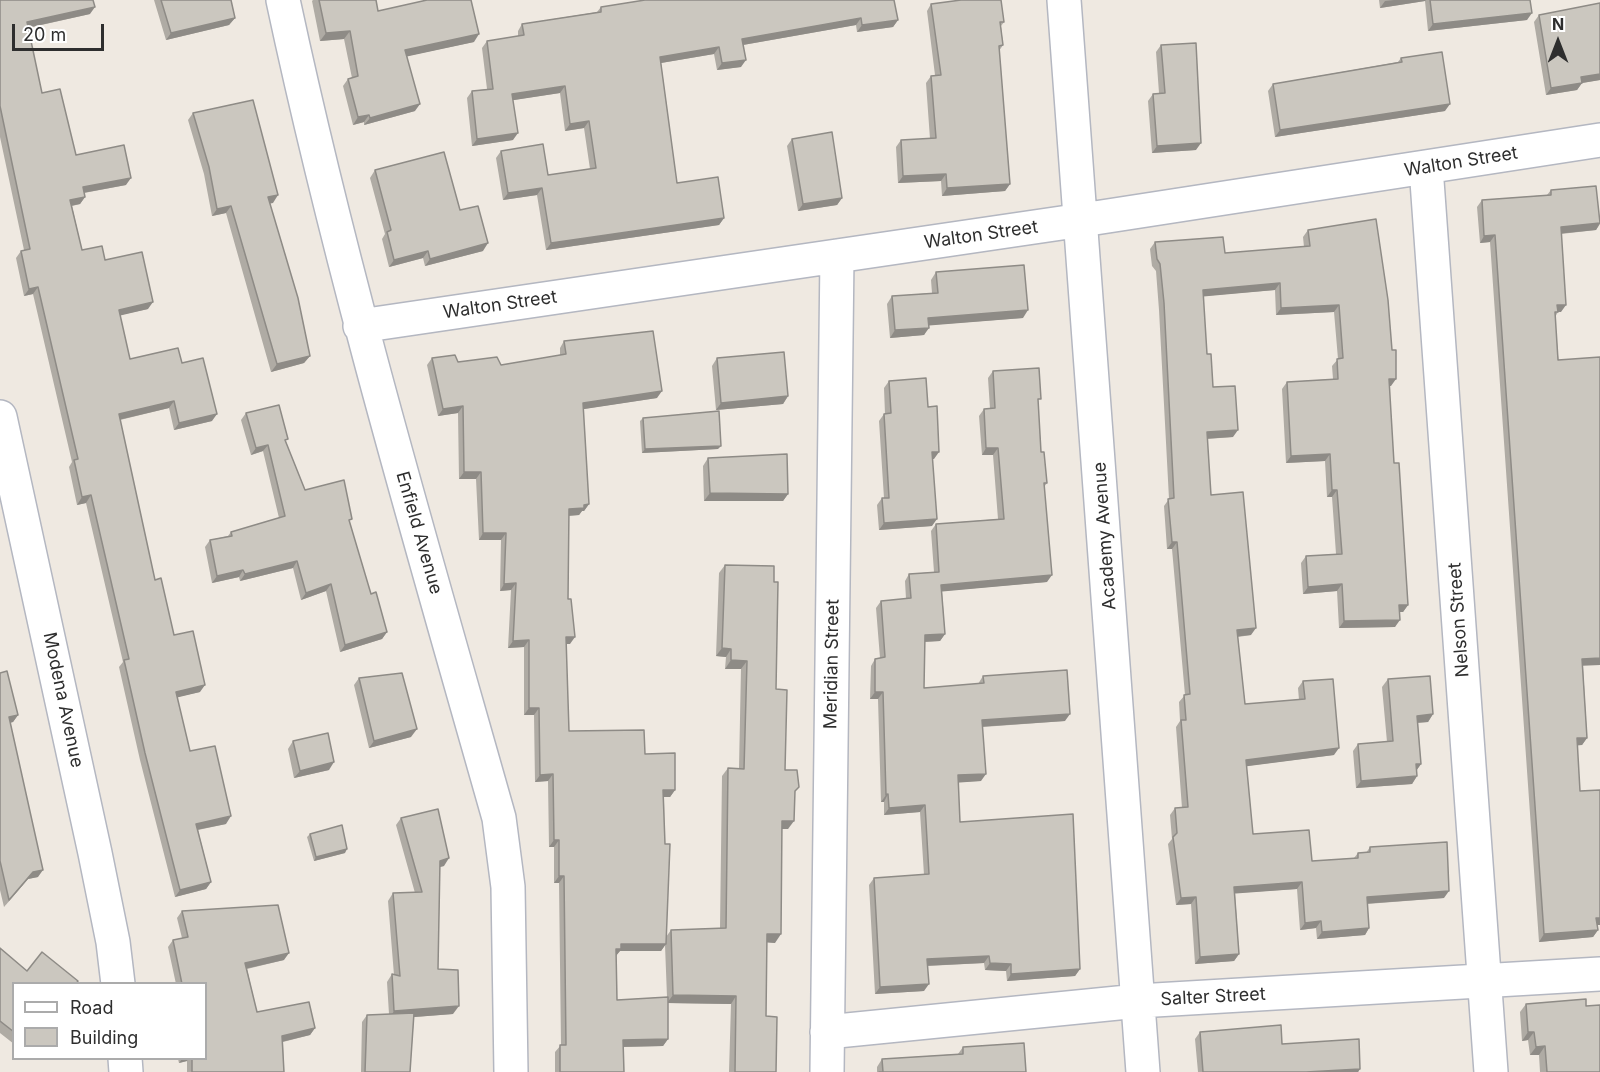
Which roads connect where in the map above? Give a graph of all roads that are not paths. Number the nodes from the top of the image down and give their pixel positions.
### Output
1 (283, 0) edge
2 (1064, 0) edge
3 (1600, 140) edge
4 (1426, 167) junction
5 (1082, 220) junction
6 (837, 256) junction
7 (360, 326) junction
8 (0, 417) edge
9 (1600, 974) edge
10 (117, 982) edge
11 (1485, 983) junction
12 (1138, 1001) junction
13 (827, 1032) junction
14 (511, 1072) edge
15 (828, 1072) edge
16 (1143, 1072) edge
17 (1491, 1072) edge

1 - 7 street, Enfield Avenue
2 - 5 street, Academy Avenue
3 - 4 street, Walton Street
4 - 5 street, Walton Street
4 - 11 street, Nelson Street
5 - 6 street, Walton Street
5 - 12 street, Academy Avenue
6 - 7 street, Walton Street
6 - 13 street, Meridian Street
7 - 14 street, Enfield Avenue
8 - 10 street, Modena Avenue
9 - 11 street, Salter Street
11 - 12 street, Salter Street
11 - 17 street, Nelson Street
12 - 13 street, Salter Street
12 - 16 street, Academy Avenue
13 - 15 street, Meridian Street

